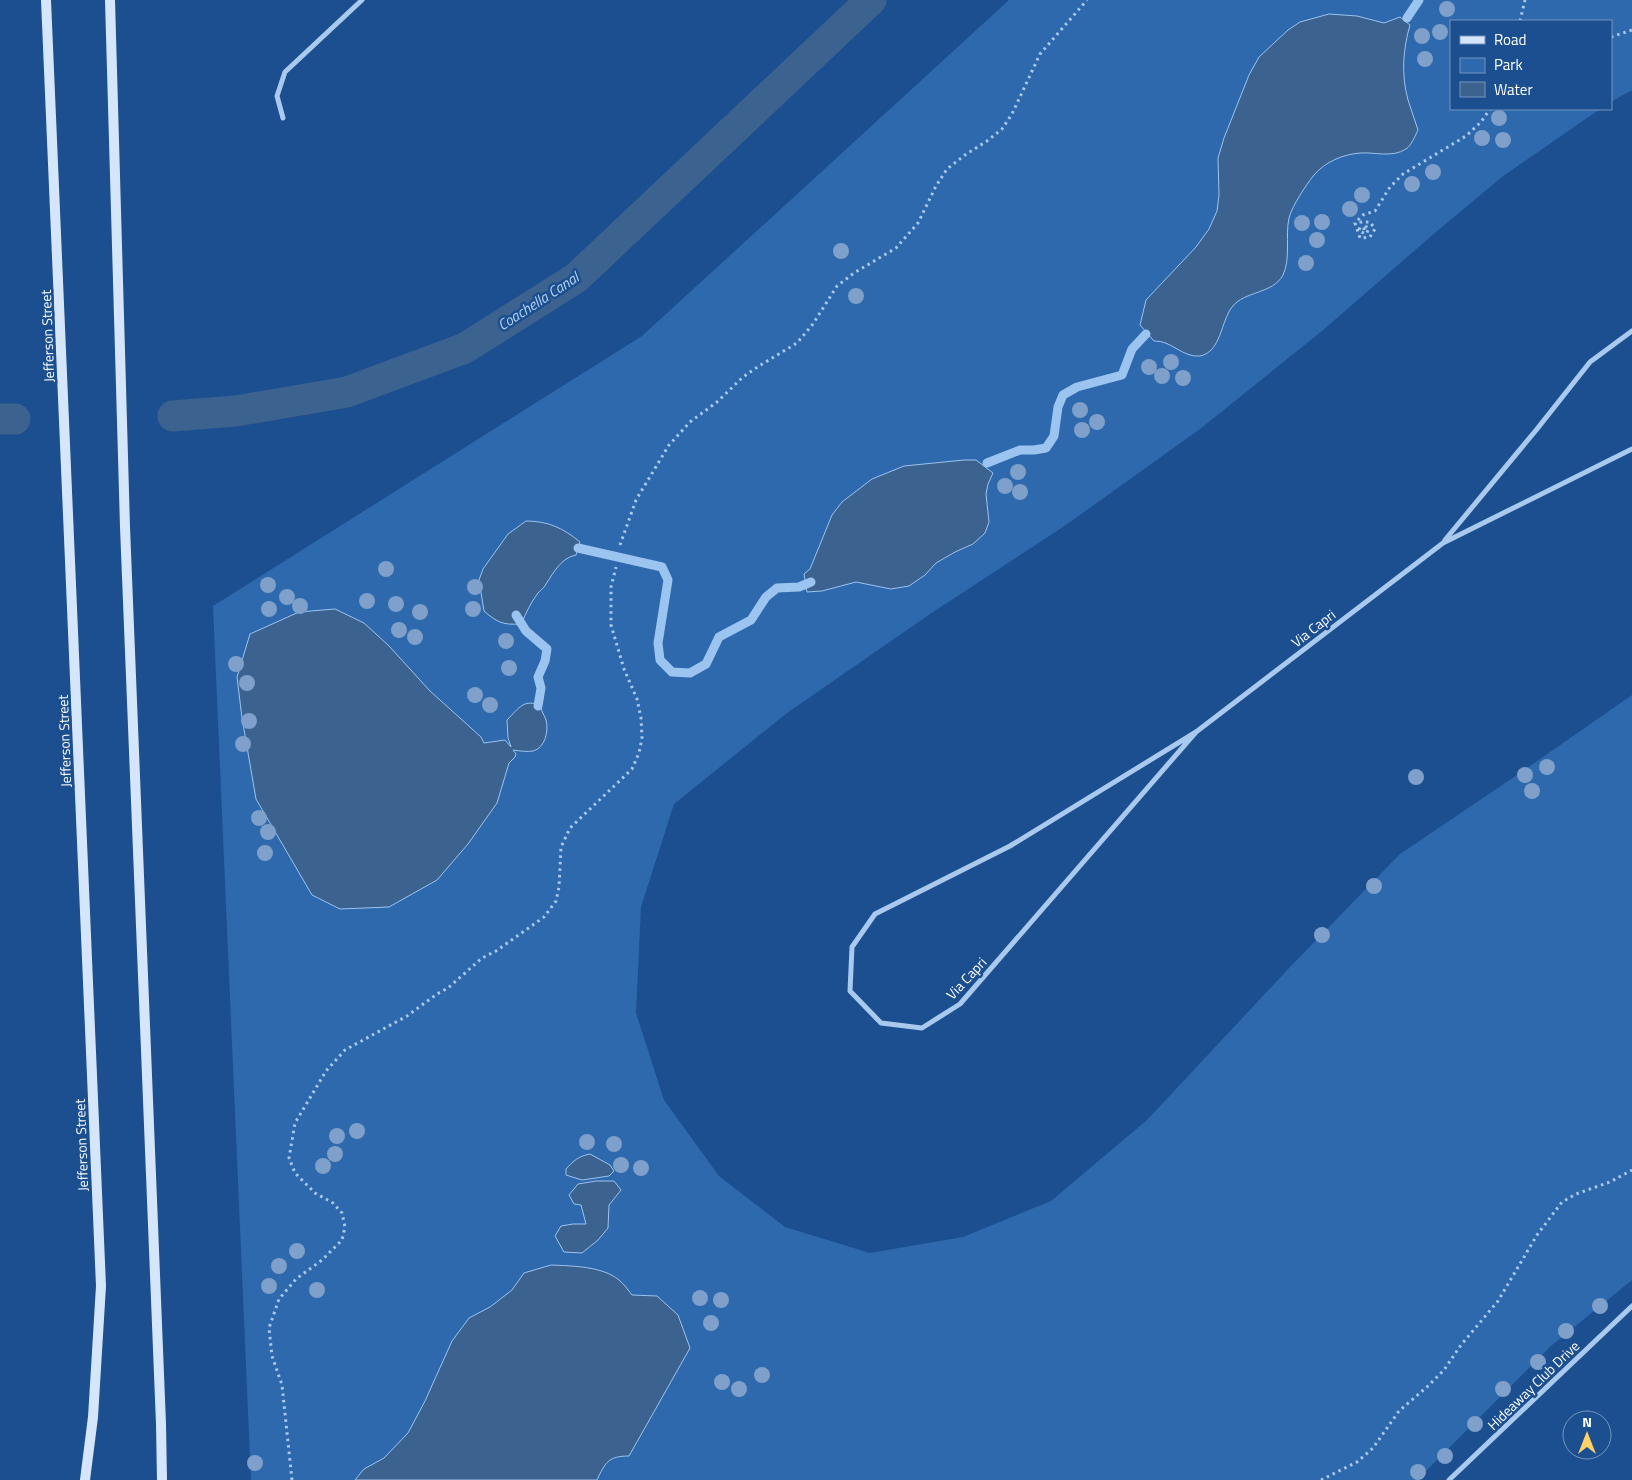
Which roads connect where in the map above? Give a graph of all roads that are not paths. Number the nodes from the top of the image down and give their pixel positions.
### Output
1 (46, 0) edge
2 (110, 0) edge
3 (362, 0) edge
4 (283, 118) dead end
5 (1632, 330) edge
6 (1632, 449) edge
7 (1443, 542) junction
8 (1196, 732) junction
9 (1632, 1306) edge
10 (85, 1480) edge
11 (162, 1480) edge
12 (1449, 1480) edge

1 - 10 main road, Jefferson Street
2 - 11 main road
3 - 4 street
5 - 7 street, Via Capri
6 - 7 street, Via Capri
7 - 8 street, Via Capri
8 - 8 street, Via Capri
9 - 12 street, Hideaway Club Drive

